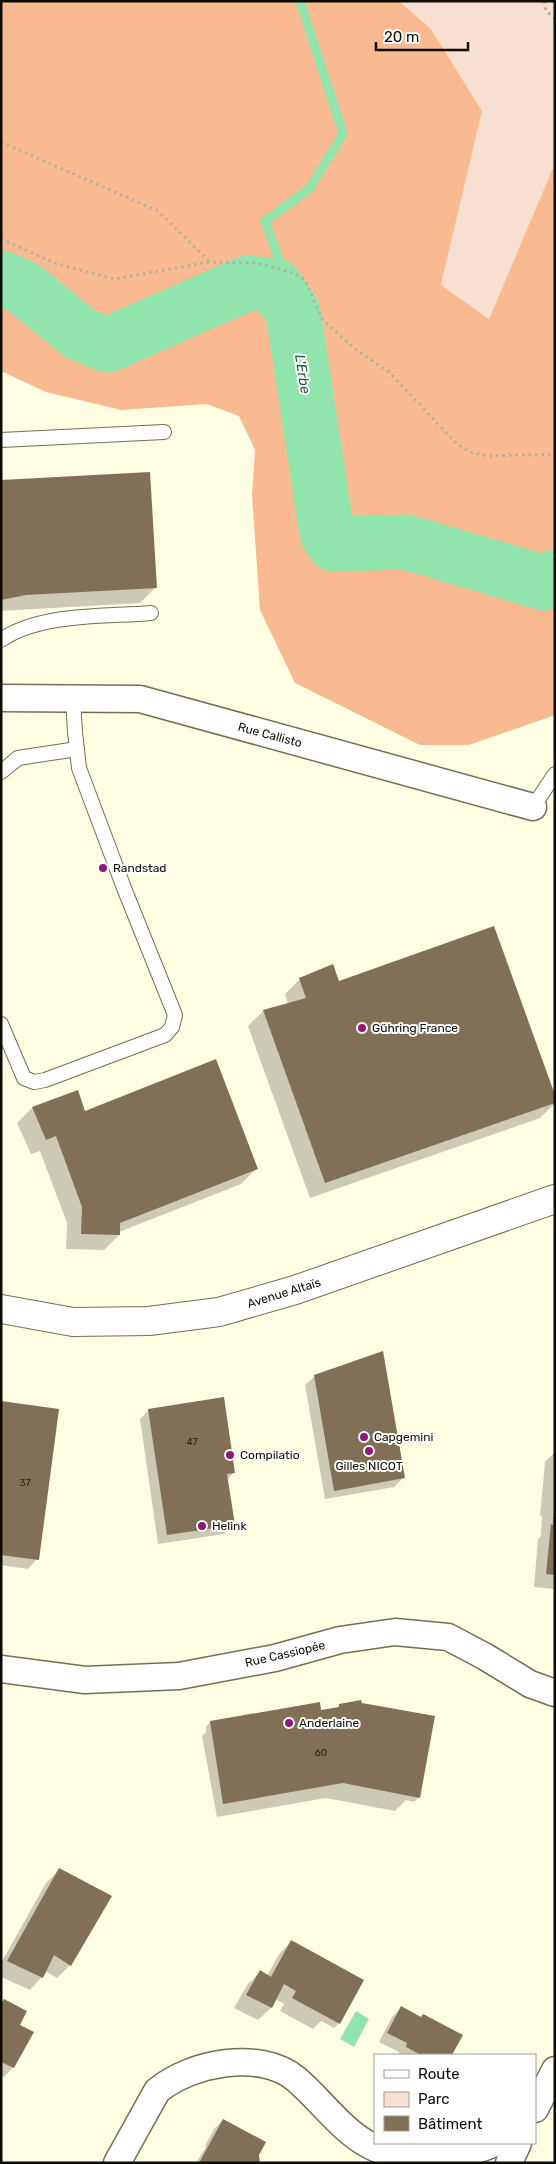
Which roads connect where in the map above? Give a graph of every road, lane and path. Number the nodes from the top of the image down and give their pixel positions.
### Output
1 (544, 1) edge
2 (555, 18) edge
3 (1, 142) edge
4 (1, 239) edge
5 (210, 262) junction
6 (164, 432) dead end
7 (1, 440) edge
8 (555, 454) edge
9 (150, 613) dead end
10 (1, 640) edge
11 (1, 698) edge
12 (74, 699) junction
13 (77, 749) junction
14 (18, 758) junction
15 (1, 759) edge
16 (1, 772) edge
17 (555, 774) edge
18 (533, 807) joint
19 (1, 1024) edge
20 (555, 1199) edge
21 (1, 1309) edge
22 (1, 1669) edge
23 (555, 1693) edge
24 (555, 2070) edge
25 (536, 2107) edge
26 (493, 2144) edge
27 (518, 2144) edge
28 (470, 2158) edge
29 (117, 2163) edge
30 (509, 2163) edge

1 - 2 path
3 - 5 path
4 - 5 path
5 - 8 path
6 - 7 lane
9 - 10 lane
11 - 12 street, Rue Callisto
12 - 13 lane
12 - 18 street, Rue Callisto
13 - 14 lane
13 - 19 lane
14 - 15 lane
14 - 16 lane
17 - 18 lane
20 - 21 street, Avenue Altaïs
22 - 23 street, Rue Cassiopée
24 - 25 street
26 - 28 street
27 - 30 street
28 - 29 street

